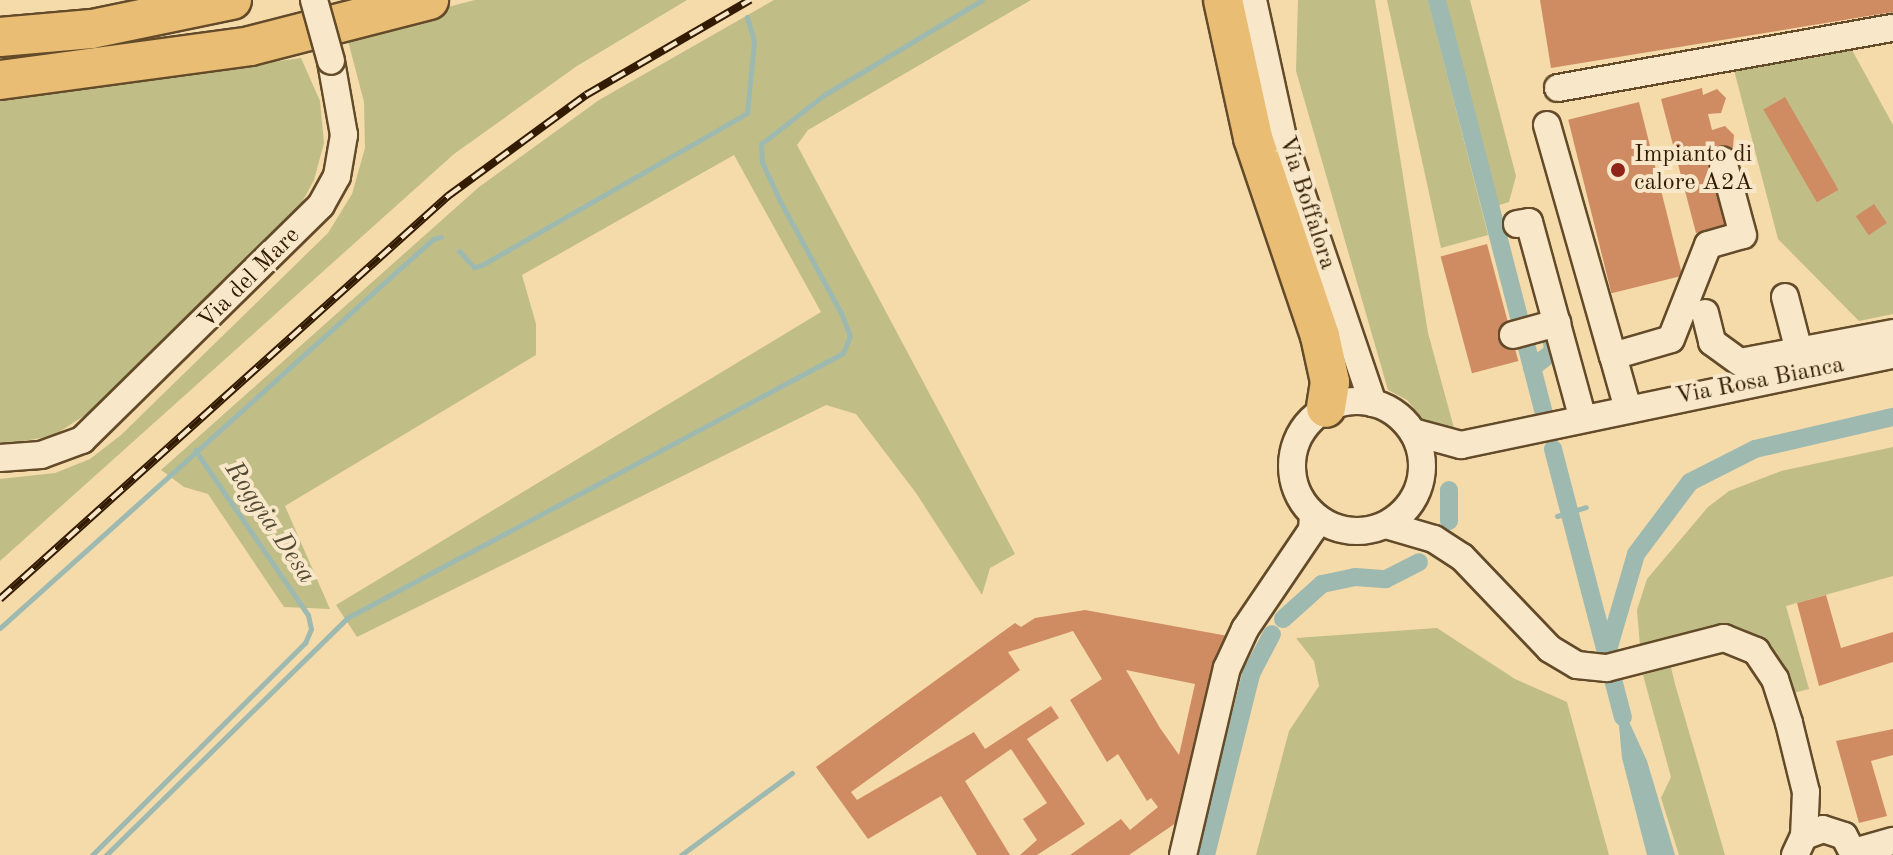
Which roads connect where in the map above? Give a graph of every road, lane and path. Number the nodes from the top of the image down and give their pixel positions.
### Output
1 (232, 0) edge
2 (314, 0) edge
3 (429, 0) edge
4 (1223, 0) edge
5 (1253, 0) edge
6 (1893, 28) edge
7 (0, 37) edge
8 (0, 80) edge
9 (1558, 88) dead end
10 (1547, 125) dead end
11 (1723, 161) dead end
12 (1517, 224) dead end
13 (1785, 297) dead end
14 (1705, 313) dead end
15 (1549, 329) junction
16 (1893, 333) edge
17 (1514, 342) dead end
18 (1799, 351) junction
19 (1893, 355) edge
20 (1613, 356) junction
21 (1373, 403) junction
22 (1326, 408) junction
23 (1628, 409) junction
24 (1583, 419) junction
25 (1413, 432) junction
26 (1461, 445) junction
27 (0, 458) edge
28 (1421, 480) junction
29 (1313, 515) junction
30 (1386, 525) junction
31 (1893, 841) edge
32 (1799, 846) edge
33 (1186, 847) edge
34 (1854, 854) edge
35 (1165, 855) edge

1 - 7 highway
2 - 27 street, Via del Mare, bridge
3 - 8 highway
4 - 22 highway
5 - 21 street, Via Boffalora
6 - 9 street
10 - 20 street
11 - 20 street
12 - 15 street
13 - 18 street
14 - 18 street
15 - 17 street
15 - 24 street
16 - 18 street
19 - 23 street, Via Rosa Bianca
20 - 23 street
21 - 22 street
21 - 25 street
22 - 29 street
23 - 24 street
24 - 26 street
25 - 26 street
25 - 28 street
26 - 28 street
28 - 30 street
29 - 30 street
29 - 33 street
30 - 32 street
31 - 34 street
32 - 34 street
33 - 35 street

